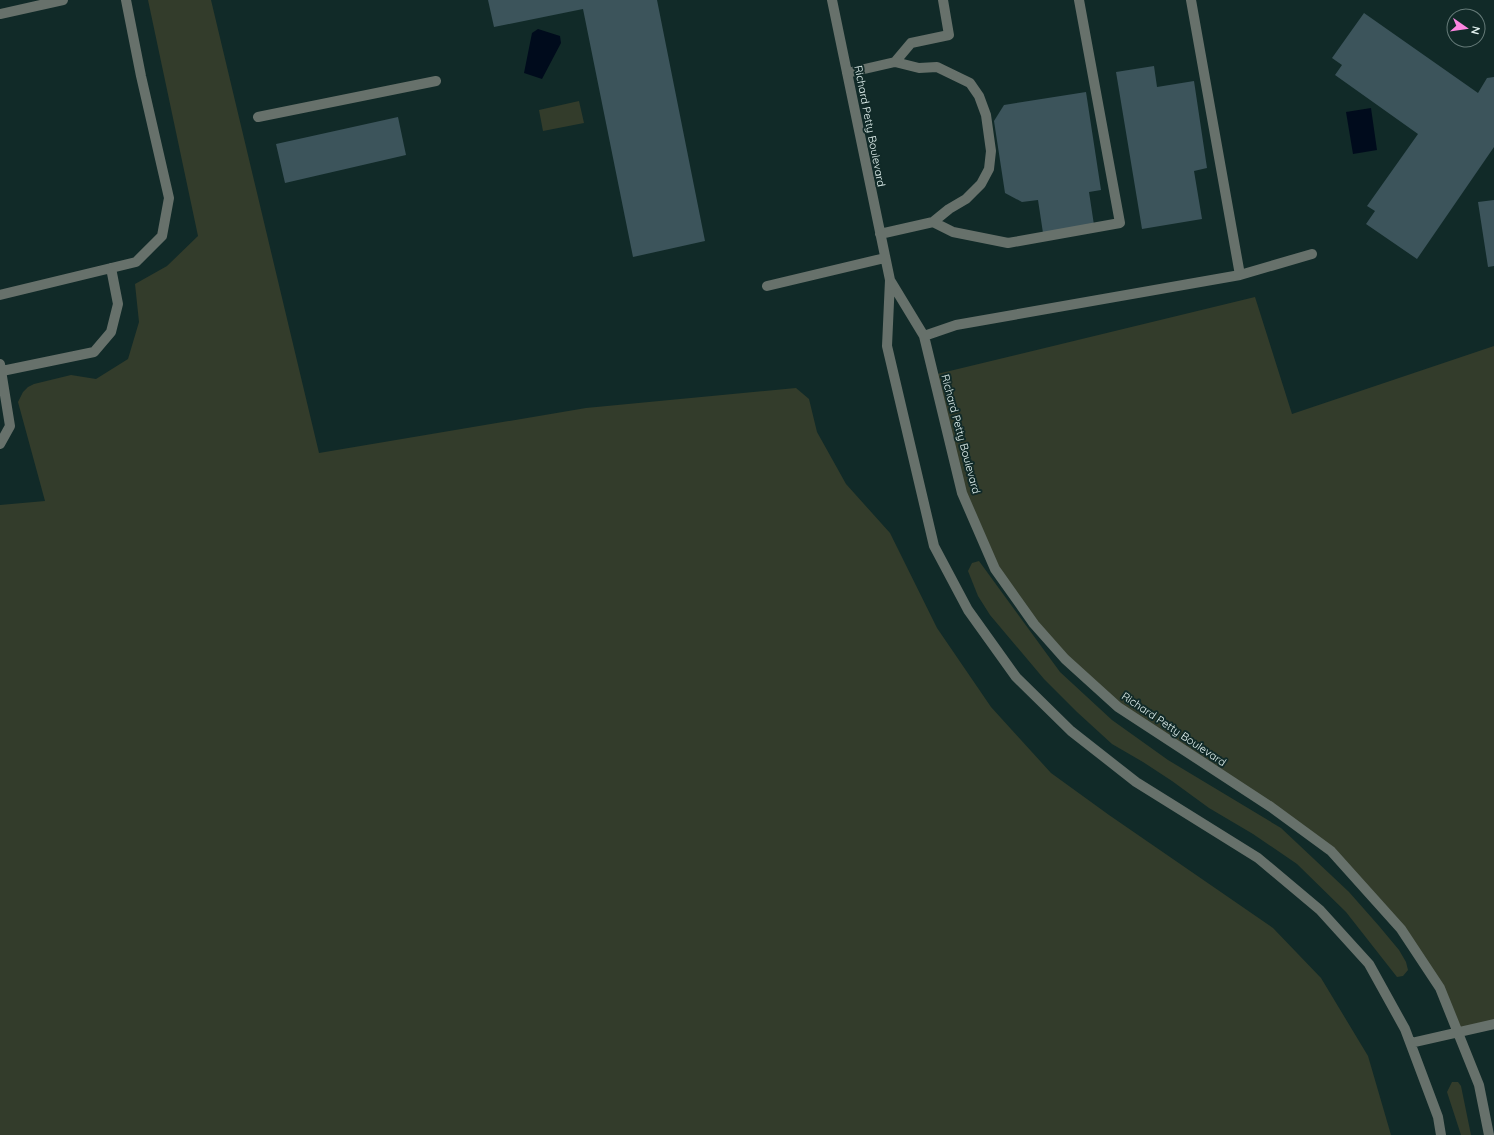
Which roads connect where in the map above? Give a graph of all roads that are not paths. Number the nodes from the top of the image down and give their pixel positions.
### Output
1 (63, 0) edge
2 (126, 0) edge
3 (832, 0) edge
4 (943, 0) edge
5 (1079, 0) edge
6 (1191, 0) edge
7 (0, 14) edge
8 (895, 62) junction
9 (848, 73) junction
10 (436, 81) dead end
11 (258, 117) dead end
12 (932, 222) junction
13 (880, 234) junction
14 (1312, 254) dead end
15 (885, 258) junction
16 (111, 268) junction
17 (1240, 275) junction
18 (890, 280) junction
19 (767, 286) dead end
20 (0, 295) edge
21 (924, 336) junction
22 (1, 368) edge
23 (0, 444) edge
24 (1494, 1024) edge
25 (1458, 1032) junction
26 (1411, 1043) junction
27 (1441, 1135) edge
28 (1489, 1135) edge

1 - 7 street
2 - 16 street
3 - 9 street, Richard Petty Boulevard
4 - 8 street
5 - 12 street
6 - 17 street
8 - 9 street
8 - 12 street
9 - 13 street, Richard Petty Boulevard
10 - 11 street
12 - 13 street
13 - 15 street, Richard Petty Boulevard
14 - 17 street
15 - 18 street, Richard Petty Boulevard
15 - 19 street
16 - 20 street
16 - 22 street
17 - 21 street
18 - 21 street, Richard Petty Boulevard
18 - 26 street, Richard Petty Boulevard
21 - 25 street, Richard Petty Boulevard
22 - 23 street
24 - 25 street
25 - 26 street
25 - 28 street, Richard Petty Boulevard
26 - 27 street, Richard Petty Boulevard

